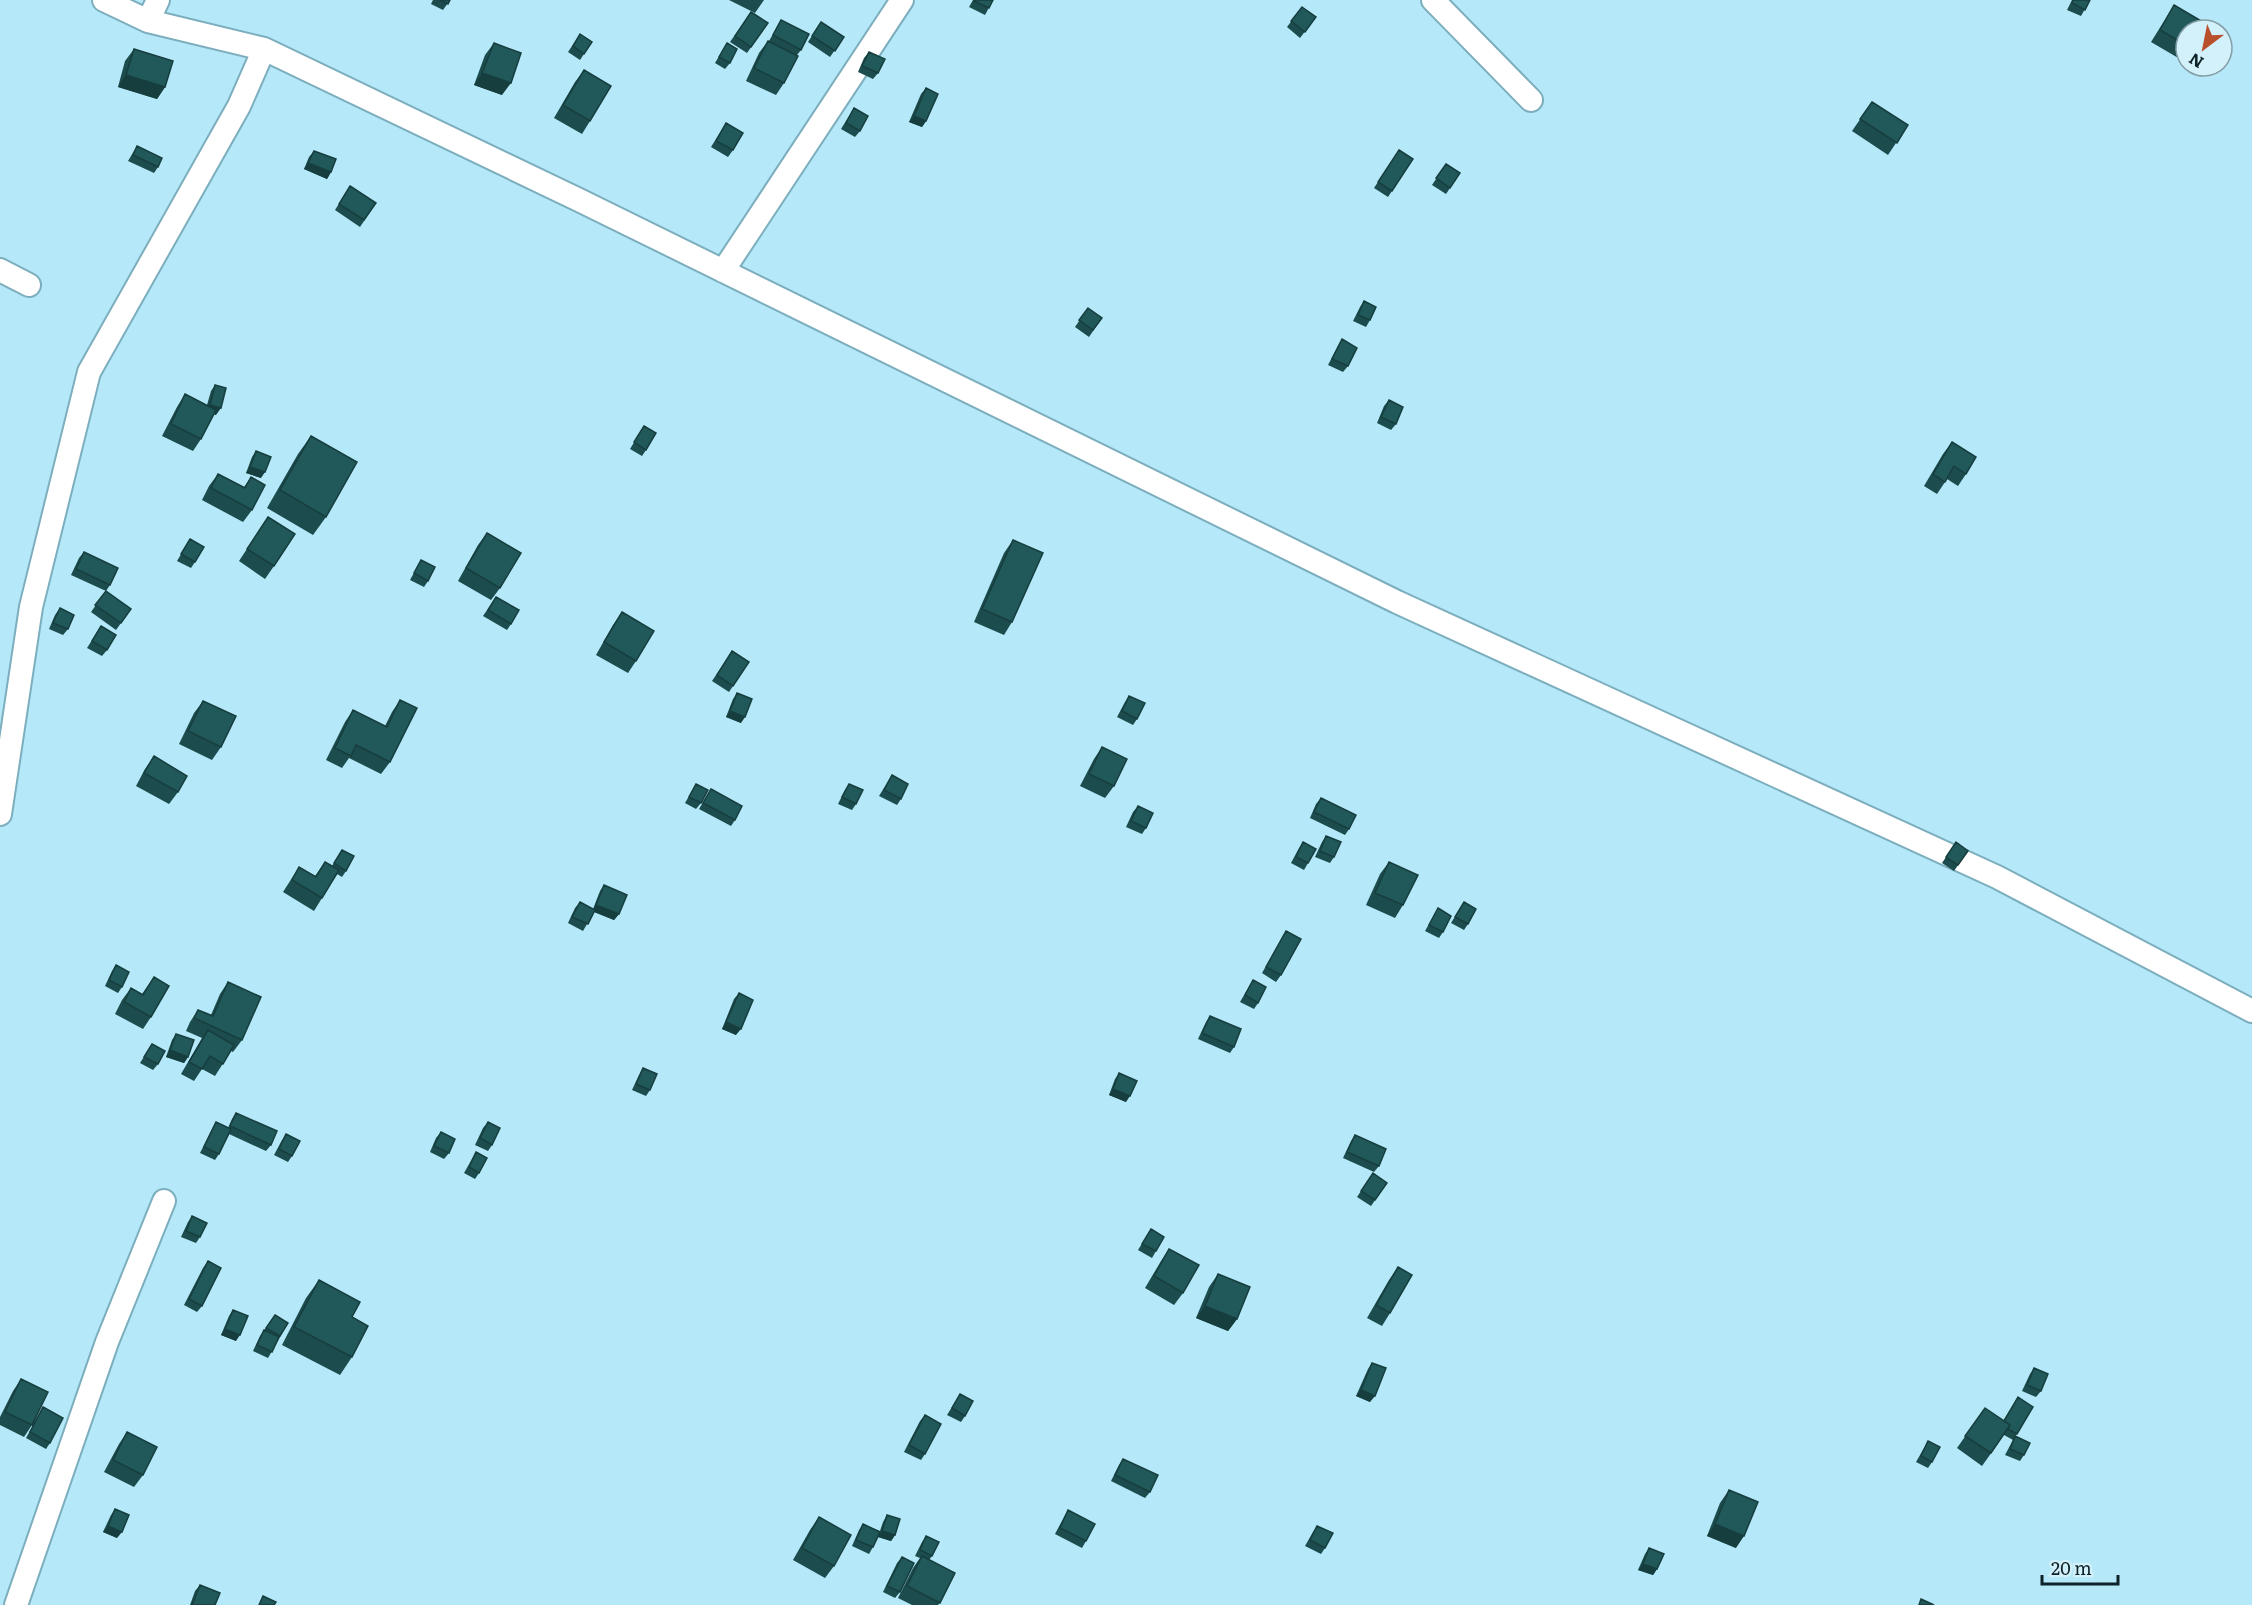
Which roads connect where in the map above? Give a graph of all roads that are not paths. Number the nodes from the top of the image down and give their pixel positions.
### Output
1 (104, 0) edge
2 (158, 0) edge
3 (902, 0) edge
4 (1433, 0) edge
5 (148, 21) junction
6 (264, 50) junction
7 (1531, 100) dead end
8 (0, 270) edge
9 (723, 271) junction
10 (29, 285) dead end
11 (0, 814) edge
12 (2252, 1011) edge
13 (164, 1201) dead end
14 (16, 1605) edge

1 - 5 street
2 - 5 street
3 - 9 street
4 - 7 street
5 - 6 street
6 - 9 street
6 - 11 street
8 - 10 street
9 - 12 street
13 - 14 street

